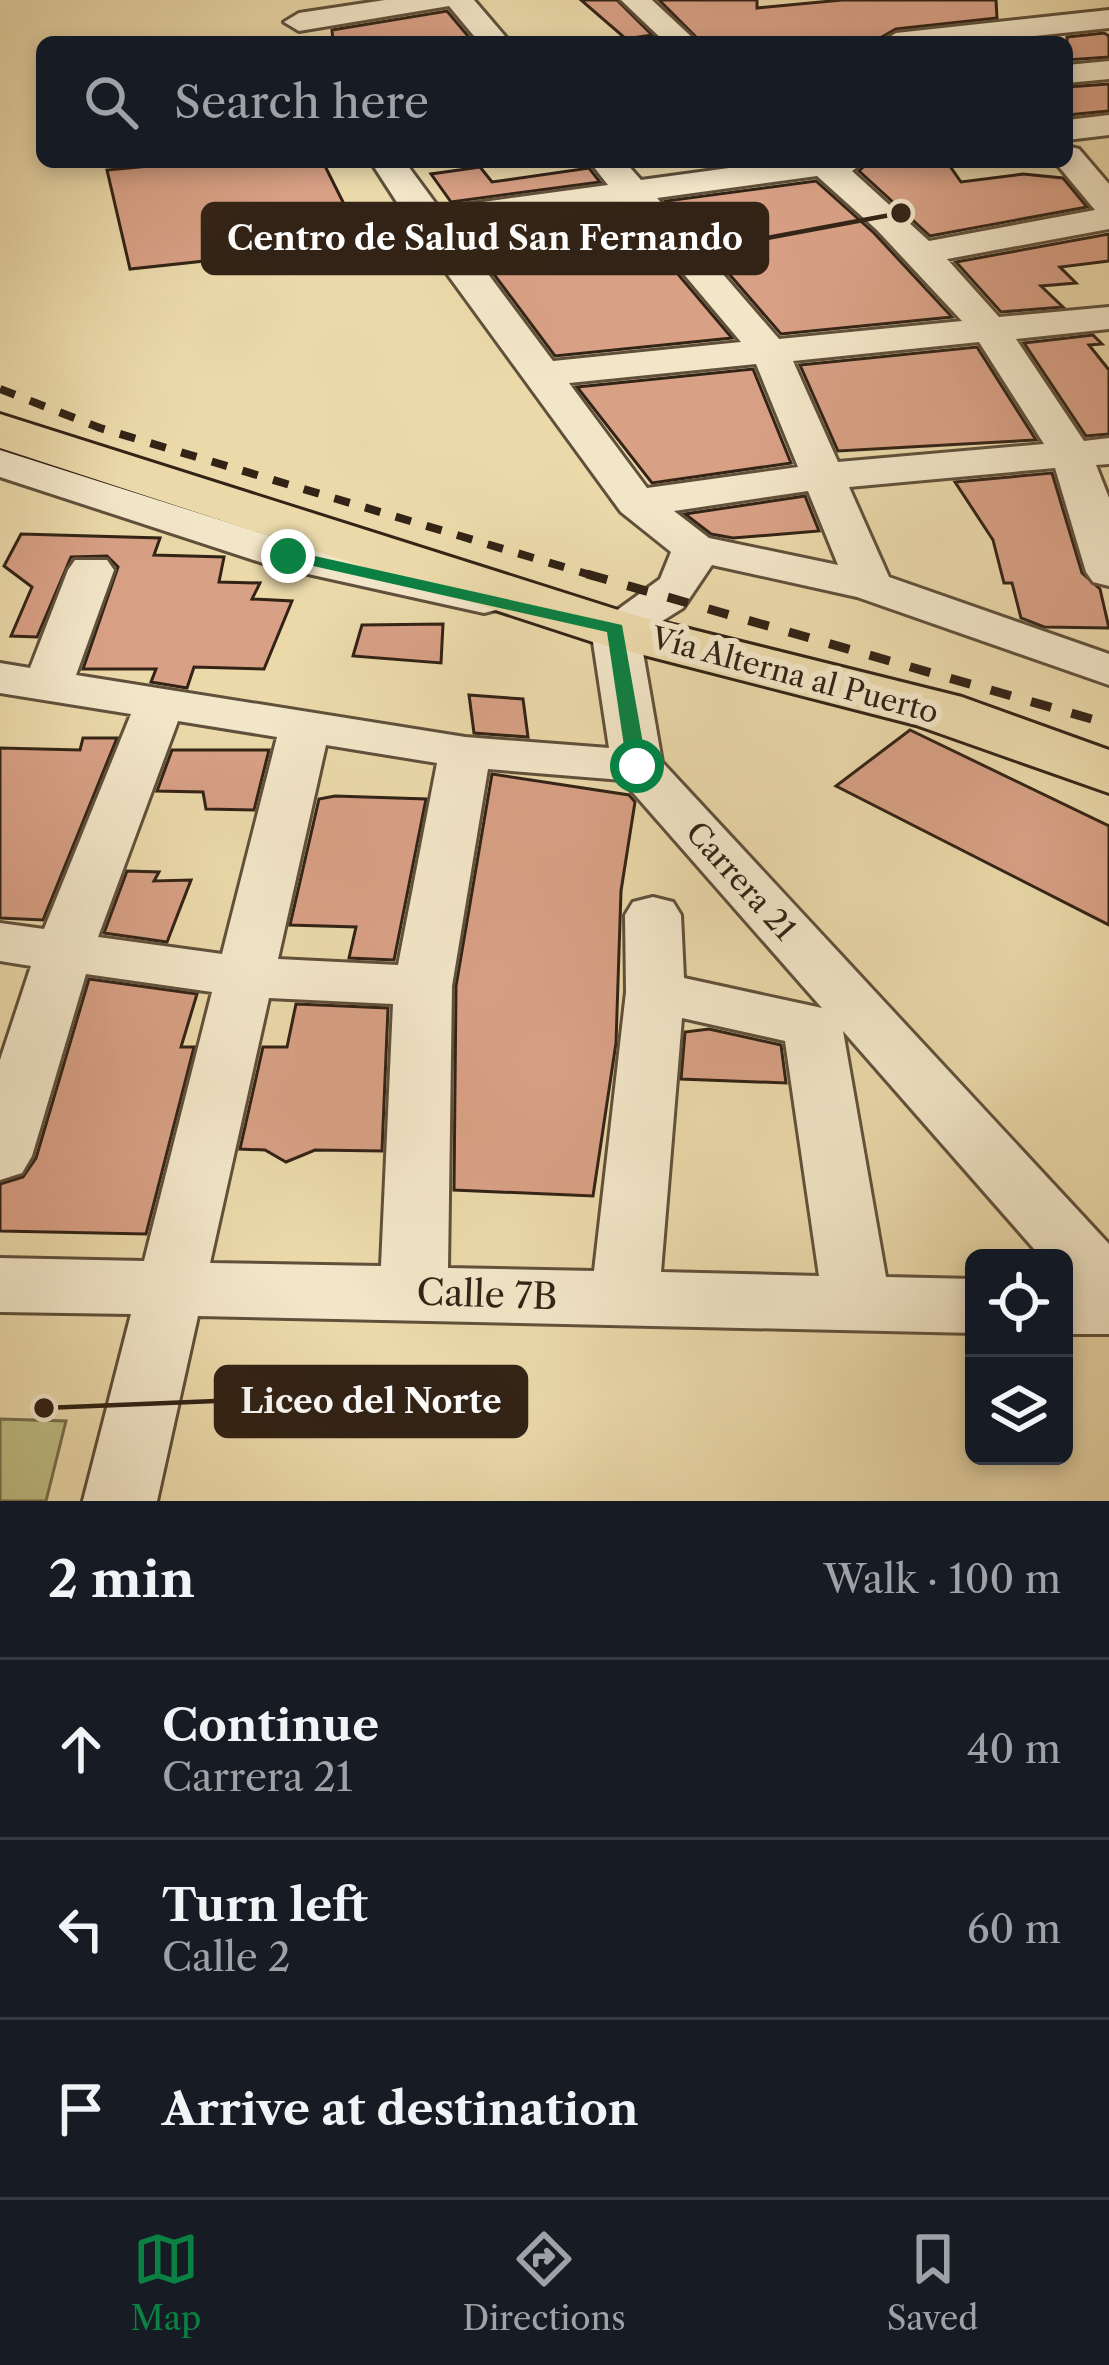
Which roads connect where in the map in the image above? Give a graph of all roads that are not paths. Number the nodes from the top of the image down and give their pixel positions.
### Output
1 (441, 0) edge
2 (459, 0) edge
3 (635, 0) edge
4 (919, 12) dead end
5 (1109, 19) edge
6 (298, 21) edge
7 (490, 36) edge
8 (675, 36) edge
9 (945, 36) edge
10 (972, 36) edge
11 (1109, 70) edge
12 (1073, 73) edge
13 (1109, 125) edge
14 (1073, 129) edge
15 (1073, 163) edge
16 (392, 168) edge
17 (750, 168) edge
18 (836, 168) edge
19 (621, 176) edge
20 (1109, 205) edge
21 (1109, 218) edge
22 (425, 220) junction
23 (918, 254) junction
24 (1109, 318) edge
25 (986, 329) junction
26 (770, 352) junction
27 (537, 374) junction
28 (0, 430) edge
29 (1090, 453) edge
30 (0, 463) edge
31 (826, 476) junction
32 (636, 503) junction
33 (694, 548) junction
34 (91, 570) dead end
35 (1109, 572) edge
36 (870, 586) junction
37 (615, 629) junction
38 (1109, 670) edge
39 (24, 682) edge
40 (159, 706) junction
41 (304, 729) junction
42 (465, 752) junction
43 (637, 766) junction
44 (1109, 772) edge
45 (652, 915) dead end
46 (0, 942) edge
47 (64, 949) junction
48 (244, 977) junction
49 (423, 986) junction
50 (655, 992) junction
51 (0, 1156) edge
52 (0, 1285) edge
53 (1109, 1288) edge
54 (170, 1292) junction
55 (414, 1292) junction
56 (625, 1299) junction
57 (857, 1304) junction
58 (965, 1306) edge
59 (1073, 1306) edge
60 (1109, 1307) edge
61 (120, 1501) edge

1 - 6 street
2 - 7 street
3 - 8 street
4 - 9 street
5 - 10 street
11 - 12 street
13 - 14 street
15 - 20 street
16 - 22 street
17 - 19 street
18 - 23 street
19 - 22 street
19 - 26 street
21 - 23 street
22 - 27 street
23 - 25 street
24 - 25 street
25 - 26 street
25 - 29 street
26 - 27 street
26 - 31 street
27 - 32 street
28 - 37 main road, Vía Alterna al Puerto
29 - 31 street
29 - 35 street
30 - 37 street
31 - 32 street
31 - 36 street
32 - 33 street
33 - 36 street
33 - 37 street
34 - 39 street
36 - 38 street
37 - 43 street
37 - 44 main road, Vía Alterna al Puerto
39 - 40 street
40 - 41 street
40 - 47 street
41 - 42 street
41 - 48 street
42 - 43 street
42 - 49 street
43 - 53 street, Carrera 21
45 - 50 street
46 - 47 street
47 - 48 street
47 - 51 street
48 - 49 street
48 - 54 street
49 - 55 street
50 - 56 street
50 - 57 street
52 - 54 street, Calle 7B
54 - 55 street, Calle 7B
54 - 61 street
55 - 56 street, Calle 7B
56 - 57 street, Calle 7B
57 - 58 street, Calle 7B
59 - 60 street

